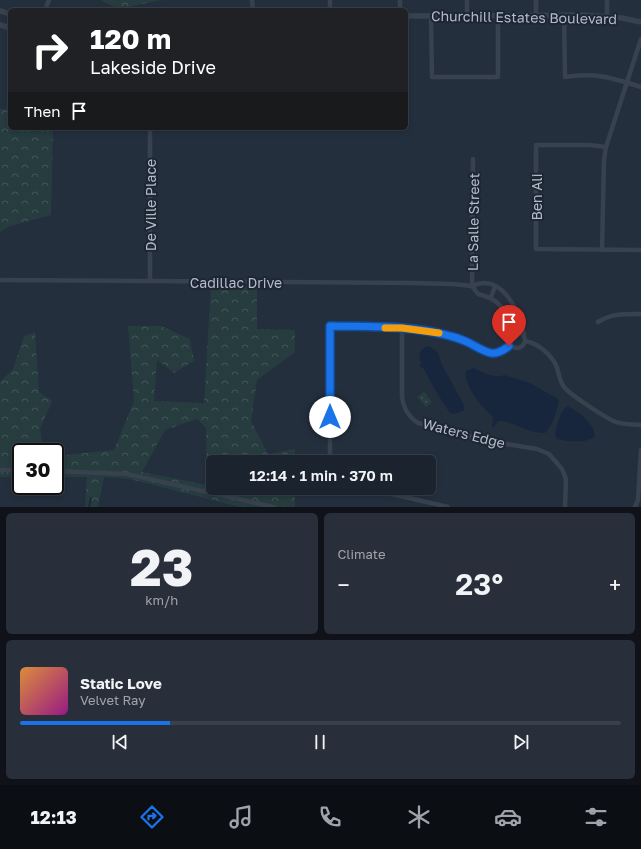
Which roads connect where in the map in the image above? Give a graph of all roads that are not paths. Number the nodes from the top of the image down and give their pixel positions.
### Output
1 (467, 0) edge
2 (536, 0) edge
3 (607, 0) edge
4 (498, 15) junction
5 (408, 16) edge
6 (431, 16) junction
7 (467, 16) junction
8 (536, 16) junction
9 (564, 16) junction
10 (607, 17) junction
11 (641, 22) edge
12 (641, 39) edge
13 (627, 82) junction
14 (641, 87) edge
15 (150, 130) edge
16 (606, 147) junction
17 (473, 159) dead end
18 (602, 250) junction
19 (641, 250) edge
20 (0, 280) edge
21 (150, 281) junction
22 (472, 286) junction
23 (495, 287) junction
24 (491, 297) junction
25 (515, 309) junction
26 (506, 313) junction
27 (641, 314) edge
28 (598, 322) dead end
29 (402, 328) junction
30 (513, 333) junction
31 (524, 334) junction
32 (525, 341) junction
33 (511, 345) junction
34 (641, 425) edge
35 (641, 450) edge
36 (330, 455) edge
37 (0, 470) edge
38 (12, 470) edge
39 (64, 471) edge
40 (396, 495) edge
41 (274, 507) edge
42 (448, 507) edge
43 (566, 507) edge
44 (636, 507) edge

1 - 7 street
2 - 8 street
3 - 10 street
4 - 6 street
4 - 7 street, Churchill Estates Boulevard
4 - 8 street, Churchill Estates Boulevard
5 - 6 street, Churchill Estates Boulevard
6 - 7 street, Churchill Estates Boulevard
8 - 9 street, Churchill Estates Boulevard
9 - 10 street, Churchill Estates Boulevard
9 - 13 street
10 - 11 street, Churchill Estates Boulevard
12 - 13 street
13 - 14 street
13 - 16 street
15 - 21 street, De Ville Place
16 - 18 street
16 - 18 street, Ben Ali
17 - 22 street, La Salle Street
18 - 19 street
20 - 21 street, Cadillac Drive
21 - 22 street, Cadillac Drive
22 - 23 street, Cadillac Drive
22 - 24 street
23 - 24 street
23 - 25 street
24 - 26 street
25 - 26 street
25 - 31 street
26 - 30 street
27 - 28 street
29 - 33 street
29 - 36 street
29 - 43 street, Waters Edge
30 - 31 street
30 - 33 street
31 - 32 street
32 - 33 street
32 - 34 street
35 - 44 street
37 - 38 street
39 - 41 street
40 - 42 street

